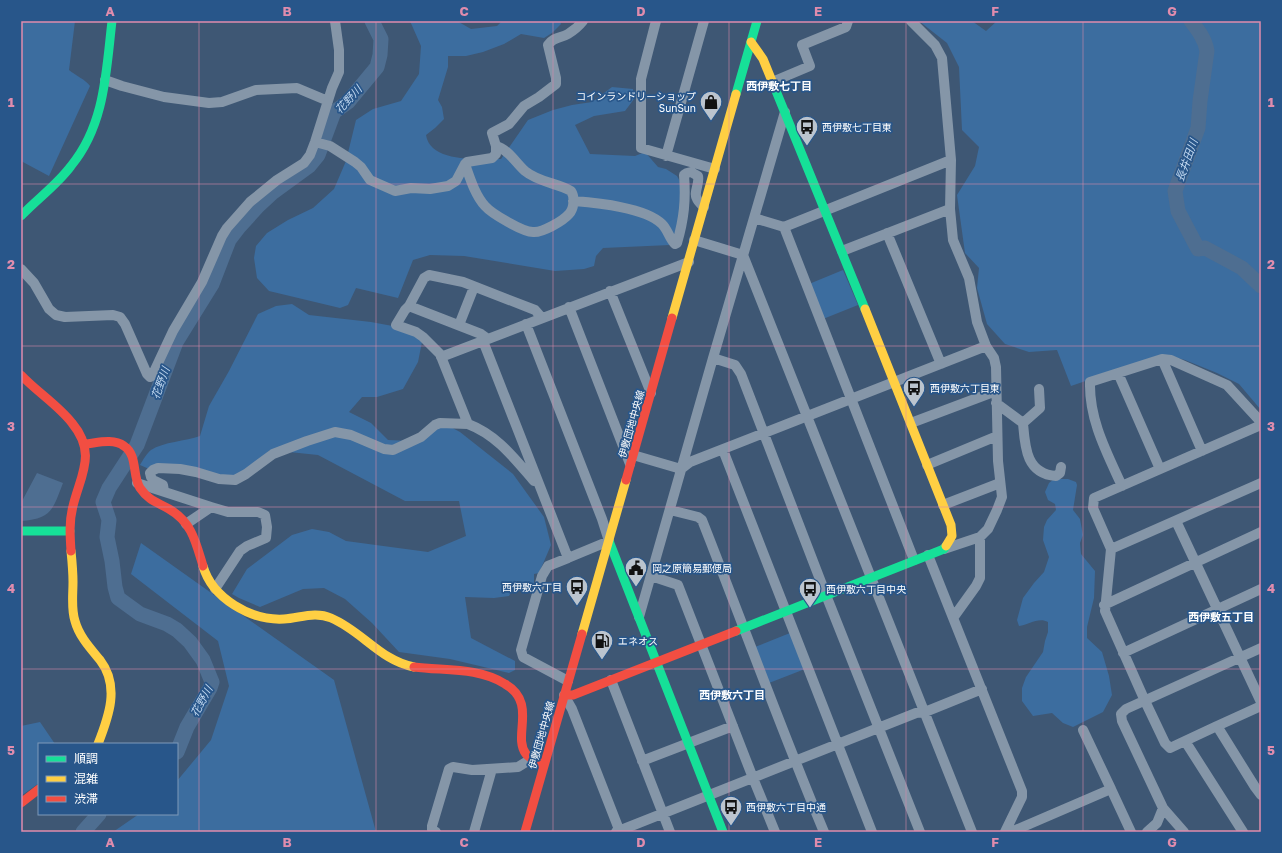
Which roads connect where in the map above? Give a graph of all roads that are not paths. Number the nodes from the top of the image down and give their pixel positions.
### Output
1 (112, 21) edge
2 (335, 21) edge
3 (583, 21) edge
4 (656, 21) edge
5 (704, 21) edge
6 (757, 21) edge
7 (848, 21) edge
8 (912, 21) edge
9 (751, 42) junction
10 (105, 80) junction
11 (772, 82) junction
12 (328, 101) junction
13 (785, 112) junction
14 (315, 142) junction
15 (496, 146) junction
16 (666, 156) junction
17 (951, 160) junction
18 (464, 164) junction
19 (715, 168) junction
20 (573, 201) junction
21 (704, 206) junction
22 (950, 209) junction
23 (825, 210) junction
24 (21, 216) edge
25 (754, 218) junction
26 (784, 227) junction
27 (887, 234) junction
28 (694, 240) junction
29 (842, 251) junction
30 (743, 254) junction
31 (688, 262) junction
32 (21, 269) edge
33 (474, 287) junction
34 (610, 291) junction
35 (409, 306) junction
36 (569, 307) junction
37 (542, 318) junction
38 (526, 324) junction
39 (459, 325) junction
40 (485, 340) junction
41 (986, 346) junction
42 (442, 357) junction
43 (713, 358) junction
44 (1162, 359) junction
45 (941, 364) junction
46 (1118, 373) junction
47 (21, 375) edge
48 (895, 382) junction
49 (1039, 389) dead end
50 (996, 391) junction
51 (651, 393) junction
52 (851, 399) junction
53 (996, 403) junction
54 (808, 417) junction
55 (1261, 422) edge
56 (911, 423) junction
57 (1023, 423) junction
58 (468, 424) junction
59 (1261, 425) edge
60 (764, 434) junction
61 (997, 436) junction
62 (85, 444) junction
63 (722, 450) junction
64 (1202, 451) junction
65 (632, 459) junction
66 (927, 465) junction
67 (1061, 467) dead end
68 (681, 469) junction
69 (1160, 469) junction
70 (137, 483) junction
71 (1000, 483) junction
72 (1261, 483) edge
73 (539, 486) junction
74 (1122, 486) junction
75 (164, 492) junction
76 (943, 505) junction
77 (211, 507) junction
78 (670, 510) junction
79 (1176, 521) junction
80 (186, 524) junction
81 (21, 531) edge
82 (70, 531) junction
83 (1261, 532) edge
84 (980, 537) junction
85 (609, 541) junction
86 (944, 549) junction
87 (1111, 549) junction
88 (928, 555) junction
89 (568, 558) junction
90 (914, 560) junction
91 (1196, 563) junction
92 (651, 576) junction
93 (870, 577) junction
94 (215, 589) junction
95 (1261, 589) edge
96 (826, 595) junction
97 (1104, 605) junction
98 (1218, 609) junction
99 (785, 612) junction
100 (640, 617) junction
101 (953, 618) junction
102 (745, 628) junction
103 (702, 645) junction
104 (1261, 648) edge
105 (1123, 653) junction
106 (1240, 657) junction
107 (657, 662) junction
108 (611, 680) junction
109 (568, 681) junction
110 (982, 689) junction
111 (564, 695) junction
112 (1144, 701) junction
113 (1261, 702) edge
114 (1261, 706) edge
115 (925, 712) junction
116 (733, 726) junction
117 (1217, 726) junction
118 (879, 728) junction
119 (1083, 730) dead end
120 (1186, 741) junction
121 (98, 743) edge
122 (688, 743) junction
123 (838, 745) junction
124 (531, 759) junction
125 (642, 760) junction
126 (795, 761) junction
127 (544, 765) junction
128 (492, 769) junction
129 (753, 778) junction
130 (1111, 789) junction
131 (38, 790) edge
132 (709, 795) junction
133 (1261, 795) edge
134 (21, 803) edge
135 (1163, 808) junction
136 (663, 814) junction
137 (772, 831) edge
138 (436, 832) edge
139 (474, 832) edge
140 (525, 832) edge
141 (618, 832) edge
142 (670, 832) edge
143 (723, 832) edge
144 (824, 832) edge
145 (872, 832) edge
146 (920, 832) edge
147 (972, 832) edge
148 (1005, 832) edge
149 (1011, 832) edge
150 (1132, 832) edge
151 (1147, 832) edge
152 (1184, 832) edge
153 (1243, 832) edge

1 - 10 street
2 - 12 street
3 - 15 street
4 - 16 street
5 - 16 street
6 - 9 street, 伊敷団地中央線
7 - 11 street
8 - 17 street
9 - 11 street
9 - 19 street, 伊敷団地中央線
10 - 12 street
10 - 24 street
11 - 13 street
12 - 14 street
13 - 23 street
13 - 25 street
14 - 18 street
14 - 32 street
15 - 18 street
15 - 20 street
16 - 19 street
17 - 22 street
17 - 23 street
18 - 20 street
19 - 21 street, 伊敷団地中央線
20 - 21 street
21 - 28 street, 伊敷団地中央線
22 - 27 street
22 - 41 street
23 - 26 street
23 - 29 street
25 - 26 street
25 - 30 street
26 - 52 street
27 - 29 street
27 - 45 street
28 - 30 street
28 - 31 street, 伊敷団地中央線
29 - 48 street
30 - 43 street
30 - 54 street
31 - 34 street
31 - 51 street, 伊敷団地中央線
33 - 35 street
33 - 37 street
33 - 39 street
34 - 36 street
34 - 51 street
35 - 39 street
35 - 42 street
36 - 37 street
36 - 65 street
37 - 38 street
38 - 40 street
38 - 85 street
39 - 40 street
40 - 42 street
40 - 73 street
41 - 45 street
41 - 50 street
42 - 58 street
43 - 60 street
43 - 68 street
44 - 46 street
44 - 55 street
44 - 64 street
45 - 48 street
46 - 69 street
46 - 74 street
47 - 62 street
48 - 52 street
48 - 56 street
49 - 57 street
50 - 53 street
50 - 56 street
51 - 65 street, 伊敷団地中央線
52 - 54 street
52 - 90 street
53 - 57 street
53 - 61 street
54 - 60 street
54 - 93 street
56 - 66 street
57 - 67 street
58 - 73 street
58 - 75 street
59 - 64 street
60 - 63 street
60 - 96 street
61 - 66 street
61 - 71 street
62 - 70 street
62 - 82 street
63 - 68 street
63 - 99 street
64 - 69 street
65 - 68 street
65 - 85 street, 伊敷団地中央線
66 - 76 street
68 - 78 street
69 - 74 street
70 - 75 street
70 - 80 street
71 - 76 street
71 - 84 street
72 - 79 street
73 - 89 street
74 - 87 street
75 - 77 street
76 - 86 street
77 - 80 street
77 - 94 street
78 - 92 street
78 - 102 street
79 - 87 street
79 - 91 street
80 - 94 street
81 - 82 street
82 - 121 street
83 - 91 street
84 - 86 street
84 - 101 street
85 - 89 street
85 - 100 street
85 - 109 street, 伊敷団地中央線
86 - 88 street
87 - 97 street
88 - 90 street
88 - 101 street
89 - 109 street
90 - 93 street
91 - 97 street
91 - 98 street
92 - 100 street
92 - 103 street
93 - 96 street
93 - 115 street
94 - 124 street
95 - 98 street
96 - 99 street
96 - 118 street
97 - 105 street
98 - 105 street
98 - 106 street
99 - 102 street
99 - 123 street
100 - 107 street
101 - 110 street
102 - 103 street
102 - 126 street
103 - 107 street
103 - 116 street
104 - 106 street
105 - 112 street
106 - 112 street
106 - 113 street
107 - 108 street
107 - 122 street
108 - 111 street
108 - 125 street
109 - 111 street, 伊敷団地中央線
110 - 115 street
110 - 148 street
111 - 127 street, 伊敷団地中央線
111 - 141 street
112 - 120 street
112 - 135 street
114 - 117 street
115 - 118 street
115 - 147 street
116 - 122 street
116 - 129 street
117 - 120 street
117 - 133 street
118 - 123 street
118 - 146 street
119 - 130 street
120 - 153 street
122 - 125 street
122 - 132 street
123 - 126 street
123 - 145 street
124 - 127 street
124 - 128 street
125 - 136 street
126 - 129 street
126 - 144 street
127 - 140 street, 伊敷団地中央線
128 - 138 street
128 - 139 street
129 - 132 street
129 - 137 street
130 - 149 street
130 - 150 street
131 - 134 street
132 - 136 street
132 - 143 street
135 - 151 street
135 - 152 street
136 - 141 street
136 - 142 street

